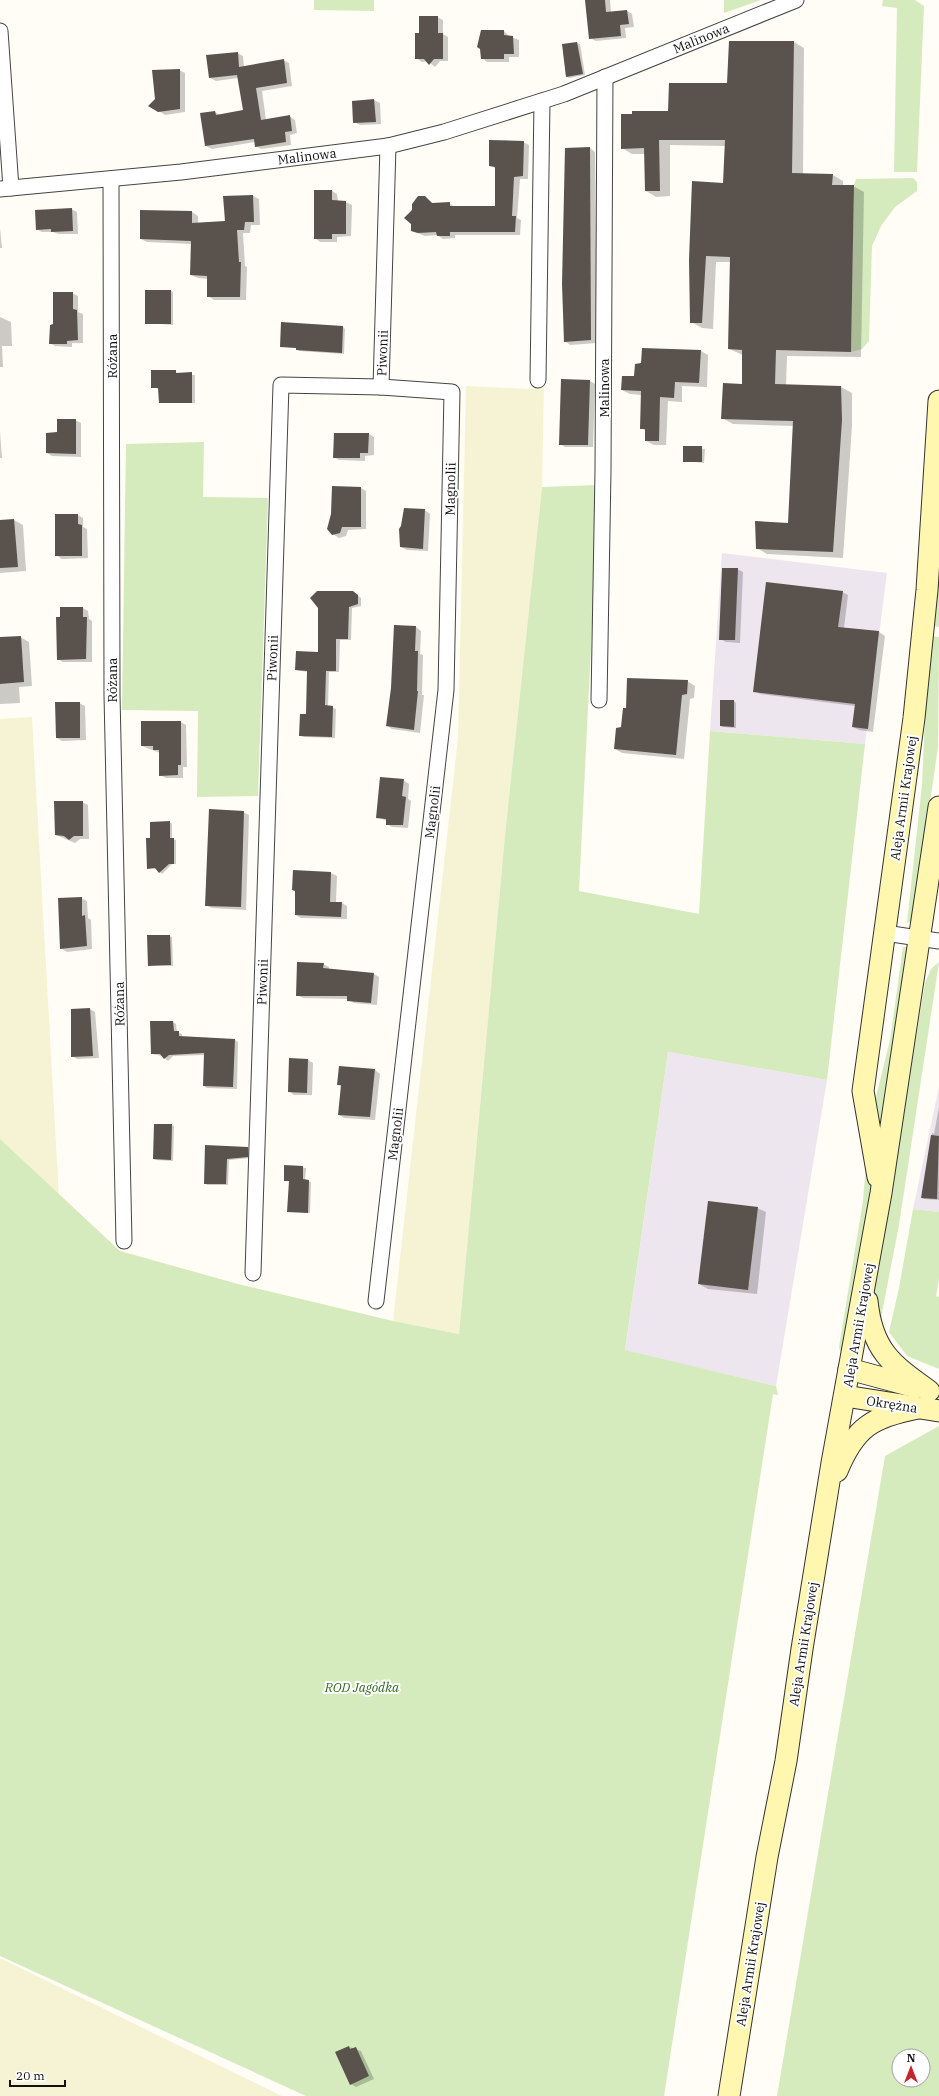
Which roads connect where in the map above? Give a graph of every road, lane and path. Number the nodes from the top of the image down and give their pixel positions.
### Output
1 (796, 0) edge
2 (0, 30) edge
3 (605, 77) junction
4 (542, 101) junction
5 (388, 146) junction
6 (111, 179) junction
7 (6, 188) edge
8 (538, 380) dead end
9 (381, 387) junction
10 (939, 401) edge
11 (599, 700) dead end
12 (939, 807) edge
13 (885, 933) junction
14 (930, 939) edge
15 (881, 1193) junction
16 (124, 1241) dead end
17 (253, 1273) dead end
18 (865, 1283) junction
19 (376, 1301) dead end
20 (847, 1383) junction
21 (934, 1392) edge
22 (918, 1408) junction
23 (939, 1411) edge
24 (826, 1500) junction
25 (729, 2096) edge

1 - 3 street, Malinowa
2 - 7 street
3 - 4 street, Malinowa
3 - 11 street, Malinowa
4 - 5 street, Malinowa
4 - 8 street
5 - 6 street, Malinowa
5 - 9 street, Piwonii
6 - 7 street, Malinowa
6 - 16 street, Różana
9 - 17 street, Piwonii
9 - 19 street, Magnolii
10 - 13 street, Aleja Armii Krajowej
12 - 14 street, Aleja Armii Krajowej
13 - 14 street
13 - 15 street, Aleja Armii Krajowej
14 - 15 street, Aleja Armii Krajowej
15 - 18 street, Aleja Armii Krajowej
18 - 20 street, Aleja Armii Krajowej
18 - 21 street
20 - 21 street, Okrężna
20 - 22 street, Okrężna
20 - 24 street, Aleja Armii Krajowej
22 - 23 street, Okrężna
22 - 24 street
24 - 25 street, Aleja Armii Krajowej

